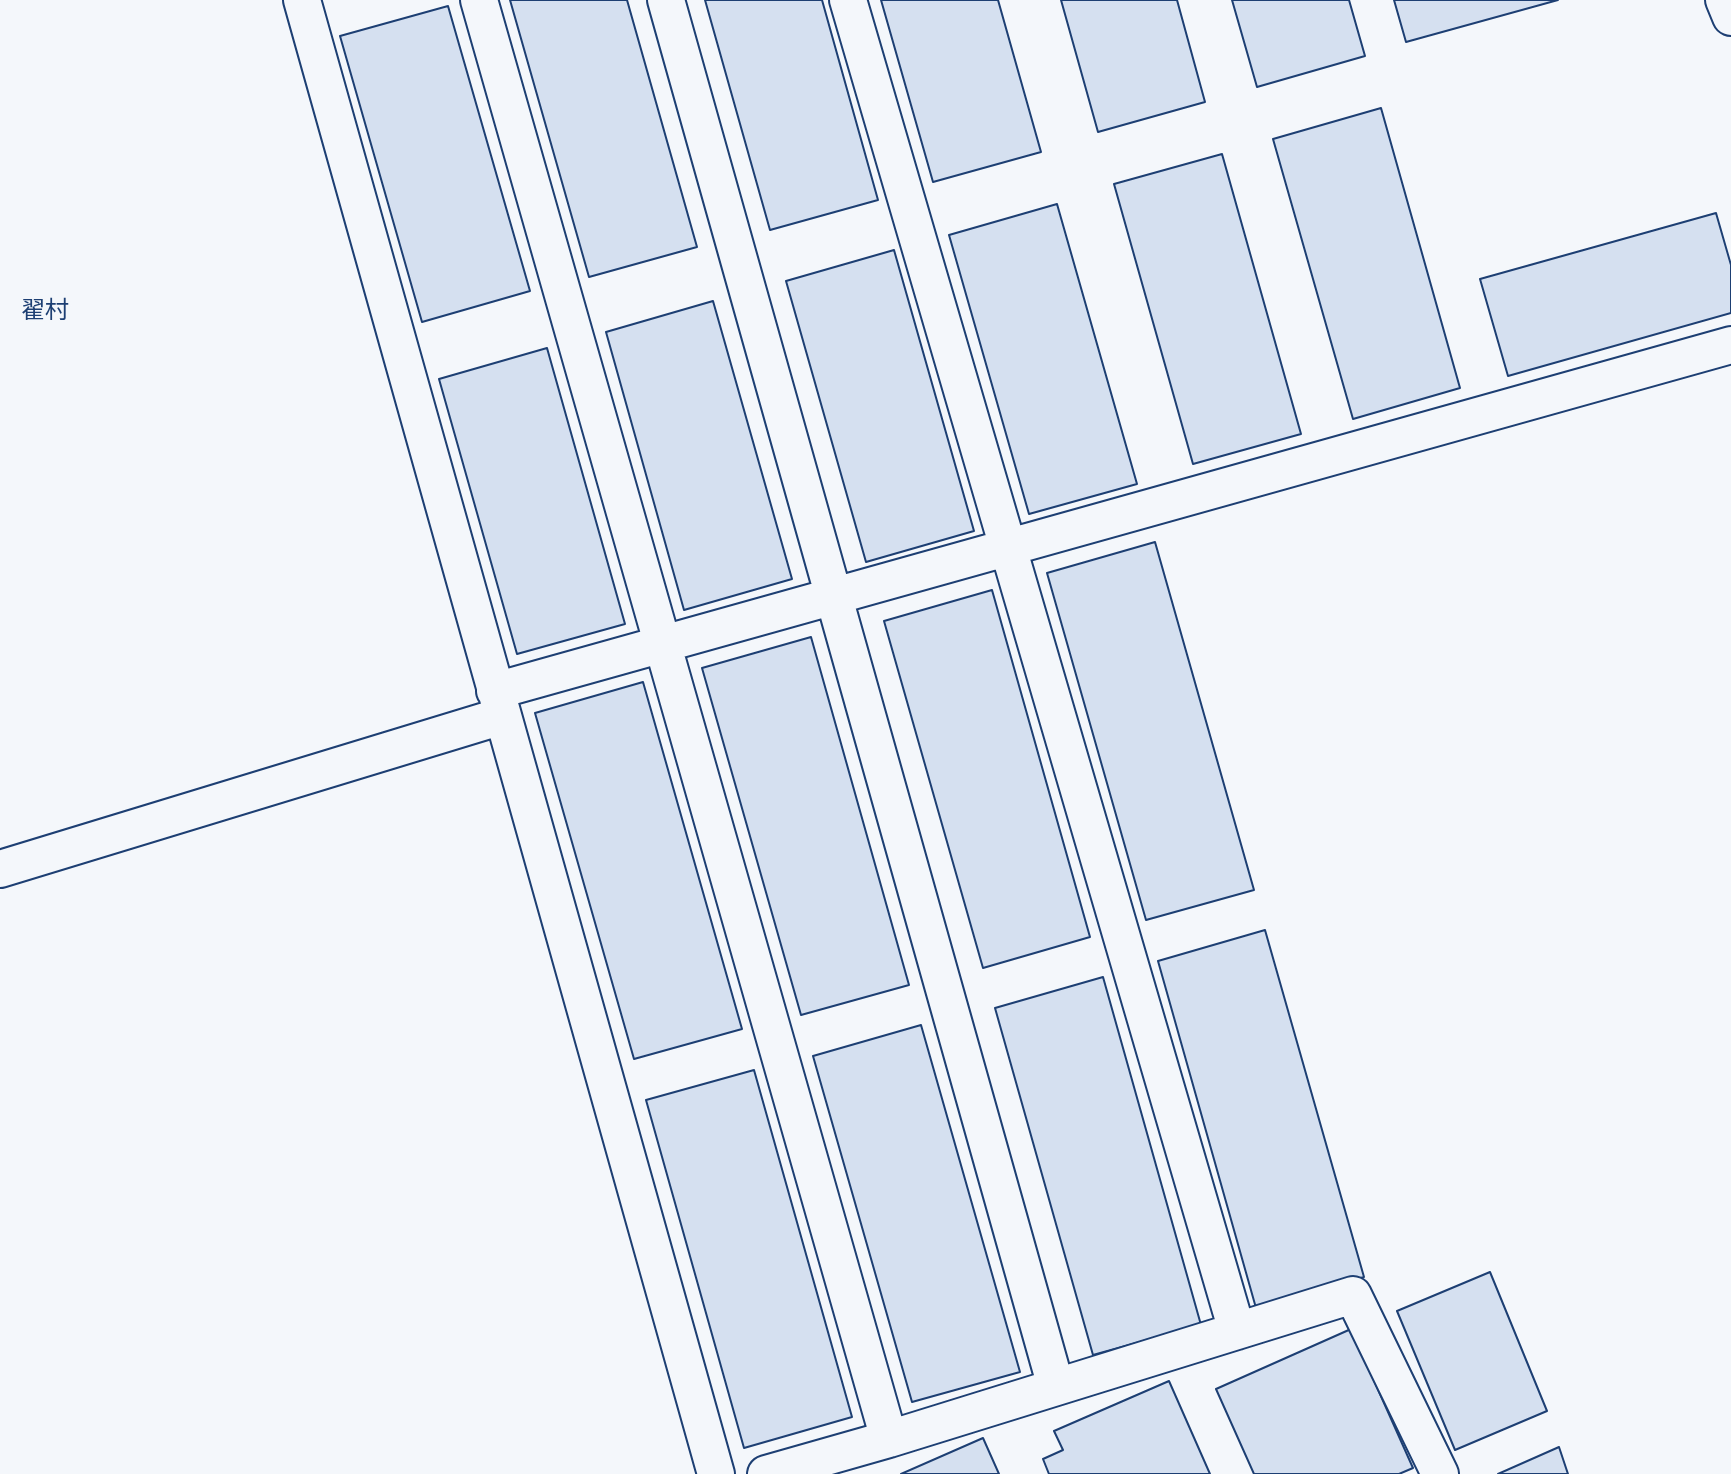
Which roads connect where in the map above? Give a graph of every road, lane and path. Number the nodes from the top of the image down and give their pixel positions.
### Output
1 (479, 0) edge
2 (666, 0) edge
3 (848, 0) edge
4 (1724, 0) edge
5 (312, 3) edge
6 (1731, 17) edge
7 (1731, 345) edge
8 (1008, 547) junction
9 (834, 596) junction
10 (662, 644) junction
11 (499, 704) junction
12 (0, 869) edge
13 (1237, 1331) junction
14 (1056, 1387) junction
15 (889, 1439) junction
16 (716, 1474) edge
17 (766, 1474) edge
18 (1440, 1474) edge

1 - 10 street
2 - 9 street
3 - 8 street
4 - 6 street
5 - 11 street
7 - 8 street
8 - 9 street
8 - 13 street
9 - 10 street
9 - 14 street
10 - 11 street
10 - 15 street
11 - 12 street
11 - 16 street
13 - 14 street
13 - 18 street
14 - 15 street
15 - 17 street

